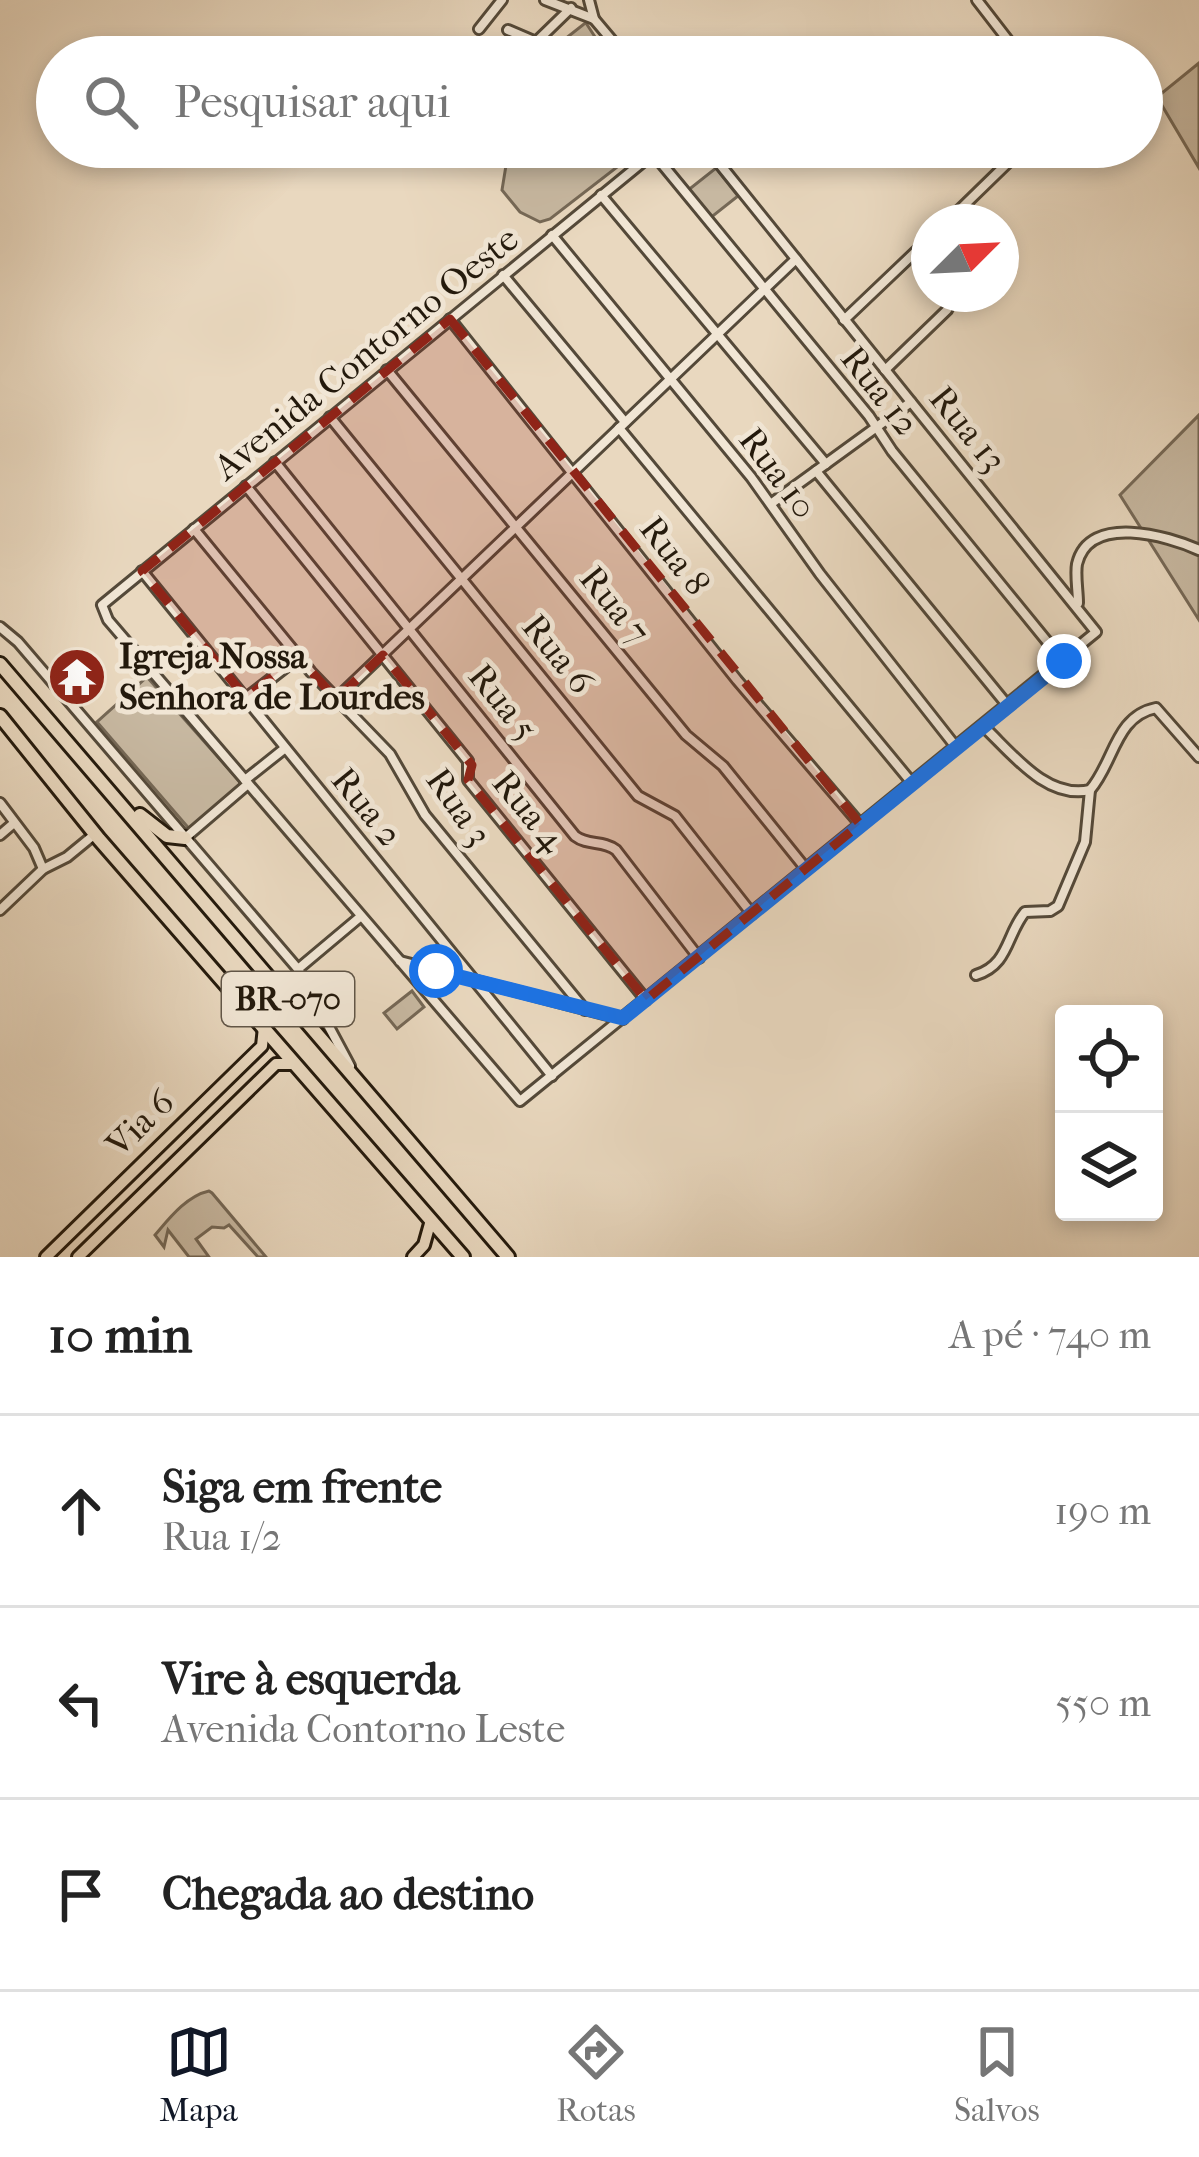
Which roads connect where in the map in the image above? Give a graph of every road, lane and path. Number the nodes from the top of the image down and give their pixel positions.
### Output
1 (502, 0) edge
2 (545, 0) edge
3 (589, 0) edge
4 (977, 0) edge
5 (571, 8) junction
6 (594, 19) junction
7 (478, 28) dead end
8 (508, 30) dead end
9 (520, 36) edge
10 (542, 36) edge
11 (608, 36) edge
12 (1005, 36) edge
13 (635, 168) edge
14 (671, 168) edge
15 (723, 168) edge
16 (1002, 168) edge
17 (601, 195) junction
18 (965, 204) edge
19 (552, 235) junction
20 (911, 256) edge
21 (796, 259) junction
22 (503, 275) junction
23 (764, 289) junction
24 (945, 312) edge
25 (450, 319) junction
26 (844, 320) junction
27 (717, 334) junction
28 (387, 370) junction
29 (885, 370) junction
30 (670, 379) junction
31 (911, 402) junction
32 (330, 417) junction
33 (622, 425) junction
34 (877, 428) junction
35 (275, 462) junction
36 (826, 464) junction
37 (574, 471) junction
38 (816, 471) junction
39 (245, 486) junction
40 (771, 503) junction
41 (515, 526) junction
42 (194, 529) junction
43 (1199, 550) edge
44 (142, 571) junction
45 (462, 578) junction
46 (1078, 607) junction
47 (0, 627) edge
48 (410, 628) junction
49 (383, 655) junction
50 (299, 657) junction
51 (1064, 661) junction
52 (0, 664) edge
53 (0, 683) edge
54 (19, 686) junction
55 (246, 698) junction
56 (336, 698) junction
57 (1008, 706) junction
58 (0, 716) edge
59 (983, 726) junction
60 (956, 747) junction
61 (284, 749) junction
62 (1199, 757) edge
63 (246, 782) junction
64 (913, 783) junction
65 (1090, 790) junction
66 (111, 791) junction
67 (0, 803) edge
68 (14, 823) junction
69 (860, 824) junction
70 (95, 834) junction
71 (0, 835) edge
72 (185, 838) junction
73 (43, 869) junction
74 (807, 869) junction
75 (0, 910) edge
76 (752, 914) junction
77 (360, 917) junction
78 (699, 958) junction
79 (398, 961) junction
80 (298, 969) junction
81 (976, 975) dead end
82 (474, 981) junction
83 (646, 1000) junction
84 (585, 1010) junction
85 (623, 1018) junction
86 (264, 1028) junction
87 (295, 1064) junction
88 (552, 1076) junction
89 (356, 1078) junction
90 (154, 1151) junction
91 (116, 1220) junction
92 (431, 1220) junction
93 (46, 1257) edge
94 (78, 1257) edge
95 (413, 1257) edge
96 (463, 1257) edge
97 (508, 1257) edge

1 - 7 street
2 - 5 street
3 - 6 street
4 - 12 street
5 - 6 street
5 - 10 street
6 - 11 street
8 - 9 street
13 - 17 street, Avenida Contorno Oeste
14 - 23 street, Rua 12
15 - 21 street, Rua 13
16 - 18 street
17 - 19 street, Avenida Contorno Oeste
17 - 27 street
19 - 22 street, Avenida Contorno Oeste
19 - 30 street, Rua 10
20 - 26 street
21 - 23 street
21 - 26 street, Rua 13
22 - 25 street, Avenida Contorno Oeste
22 - 33 street
23 - 27 street
23 - 34 street, Rua 12
24 - 29 street
25 - 28 street, Avenida Contorno Oeste
25 - 37 street, Rua 8
26 - 29 street, Rua 13
27 - 30 street
27 - 36 street
28 - 32 street, Avenida Contorno Oeste
28 - 41 street, Rua 7
29 - 31 street, Rua 13
30 - 33 street
30 - 40 street, Rua 10
31 - 34 street
31 - 46 street, Rua 13
32 - 35 street, Avenida Contorno Oeste
32 - 45 street, Rua 6
33 - 37 street
33 - 64 street
34 - 36 street
34 - 51 street, Rua 12
35 - 39 street, Avenida Contorno Oeste
35 - 48 street, Rua 5
36 - 38 street
37 - 41 street
37 - 69 street, Rua 8
38 - 40 street
38 - 57 street
39 - 42 street, Avenida Contorno Oeste
39 - 49 street, Rua 4
40 - 60 street, Rua 10
41 - 45 street
41 - 74 street, Rua 7
42 - 44 street, Avenida Contorno Oeste
42 - 50 street, Rua 3
43 - 46 street
44 - 55 street, Rua 2
44 - 63 street, Avenida Contorno Oeste
45 - 48 street
45 - 76 street, Rua 6
46 - 51 street, Rua 13
47 - 72 street
48 - 49 street
48 - 78 street, Rua 5
49 - 56 street
49 - 83 street, Rua 4
50 - 55 street
50 - 56 street, Rua 3
51 - 57 street
52 - 54 highway, BR-070
53 - 54 highway
54 - 66 highway, BR-070
55 - 61 street, Rua 2
56 - 84 street, Rua 3
57 - 59 street
58 - 70 highway, BR-070
59 - 60 street
59 - 65 street
60 - 64 street
61 - 63 street
61 - 82 street, Rua 2
62 - 65 street
63 - 72 street
63 - 77 street
64 - 69 street
65 - 81 street
66 - 72 highway
66 - 89 highway, BR-070
67 - 68 street
68 - 71 street
68 - 73 street
69 - 74 street
70 - 73 street
70 - 86 highway, BR-070
72 - 80 street
73 - 75 street
74 - 76 street
76 - 78 street
77 - 79 street
77 - 80 street
78 - 83 street
79 - 82 street
79 - 88 street
80 - 89 street
82 - 84 street
82 - 88 street, Rua 2
83 - 85 street
84 - 85 street
85 - 88 street
86 - 87 highway, BR-070
86 - 90 main road, Via 6
87 - 91 main road, Via 6
87 - 92 highway, BR-070
89 - 97 highway, BR-070
90 - 91 main road
90 - 93 main road, Via 6
91 - 94 main road, Via 6
92 - 95 main road
92 - 96 highway, BR-070

